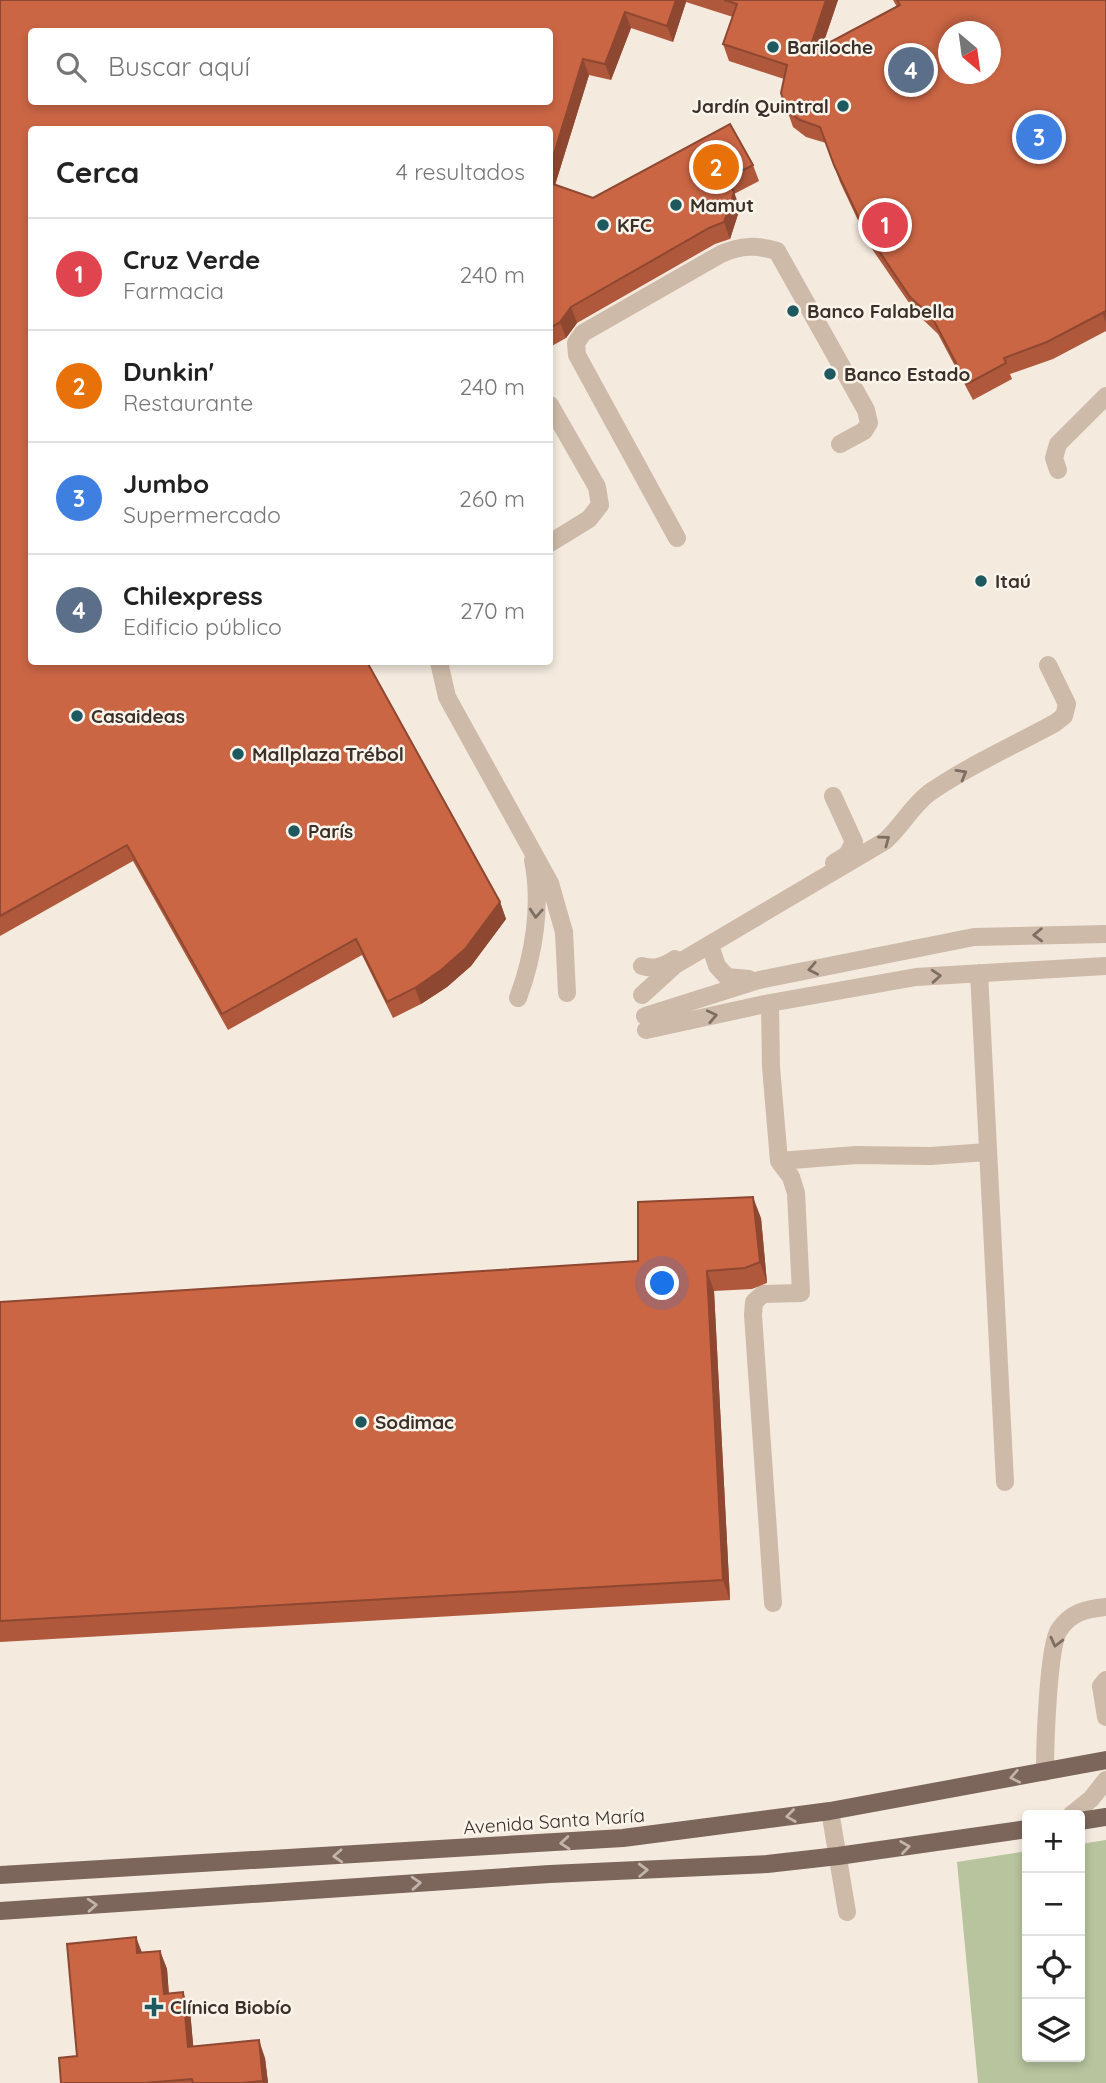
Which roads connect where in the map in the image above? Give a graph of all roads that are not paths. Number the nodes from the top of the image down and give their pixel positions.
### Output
1 (1106, 396) edge
2 (553, 410) edge
3 (840, 444) dead end
4 (1058, 470) dead end
5 (677, 538) dead end
6 (553, 540) edge
7 (440, 665) edge
8 (1048, 665) dead end
9 (833, 796) dead end
10 (530, 846) junction
11 (1106, 934) edge
12 (710, 945) junction
13 (642, 966) dead end
14 (1106, 966) edge
15 (979, 973) junction
16 (760, 980) junction
17 (567, 993) dead end
18 (642, 995) dead end
19 (518, 998) dead end
20 (770, 1003) junction
21 (988, 1153) junction
22 (779, 1161) junction
23 (1005, 1482) dead end
24 (772, 1603) dead end
25 (1106, 1607) edge
26 (1106, 1679) edge
27 (1106, 1717) edge
28 (1106, 1760) edge
29 (1045, 1772) junction
30 (1106, 1780) edge
31 (1077, 1810) edge
32 (830, 1811) junction
33 (1106, 1817) edge
34 (1085, 1820) edge
35 (1022, 1830) edge
36 (838, 1856) junction
37 (0, 1875) edge
38 (0, 1911) edge
39 (847, 1912) dead end

1 - 4 lane
2 - 6 lane
3 - 5 lane
7 - 10 lane
12 -> 8 lane
9 - 13 lane
10 - 17 lane
10 -> 19 lane
11 -> 16 lane
12 - 16 lane
12 - 18 lane
14 - 15 lane
20 -> 15 lane
15 - 21 lane
16 -> 20 lane
20 - 22 lane
21 - 22 lane
21 - 23 lane
22 - 24 lane
25 -> 29 lane
26 - 27 lane
28 - 29 main road, Avenida Santa María
29 -> 32 main road, Avenida Santa María
30 - 31 lane
32 - 36 lane
32 -> 37 main road, Avenida Santa María
33 - 34 main road
36 -> 35 main road
38 -> 36 main road
36 - 39 lane

